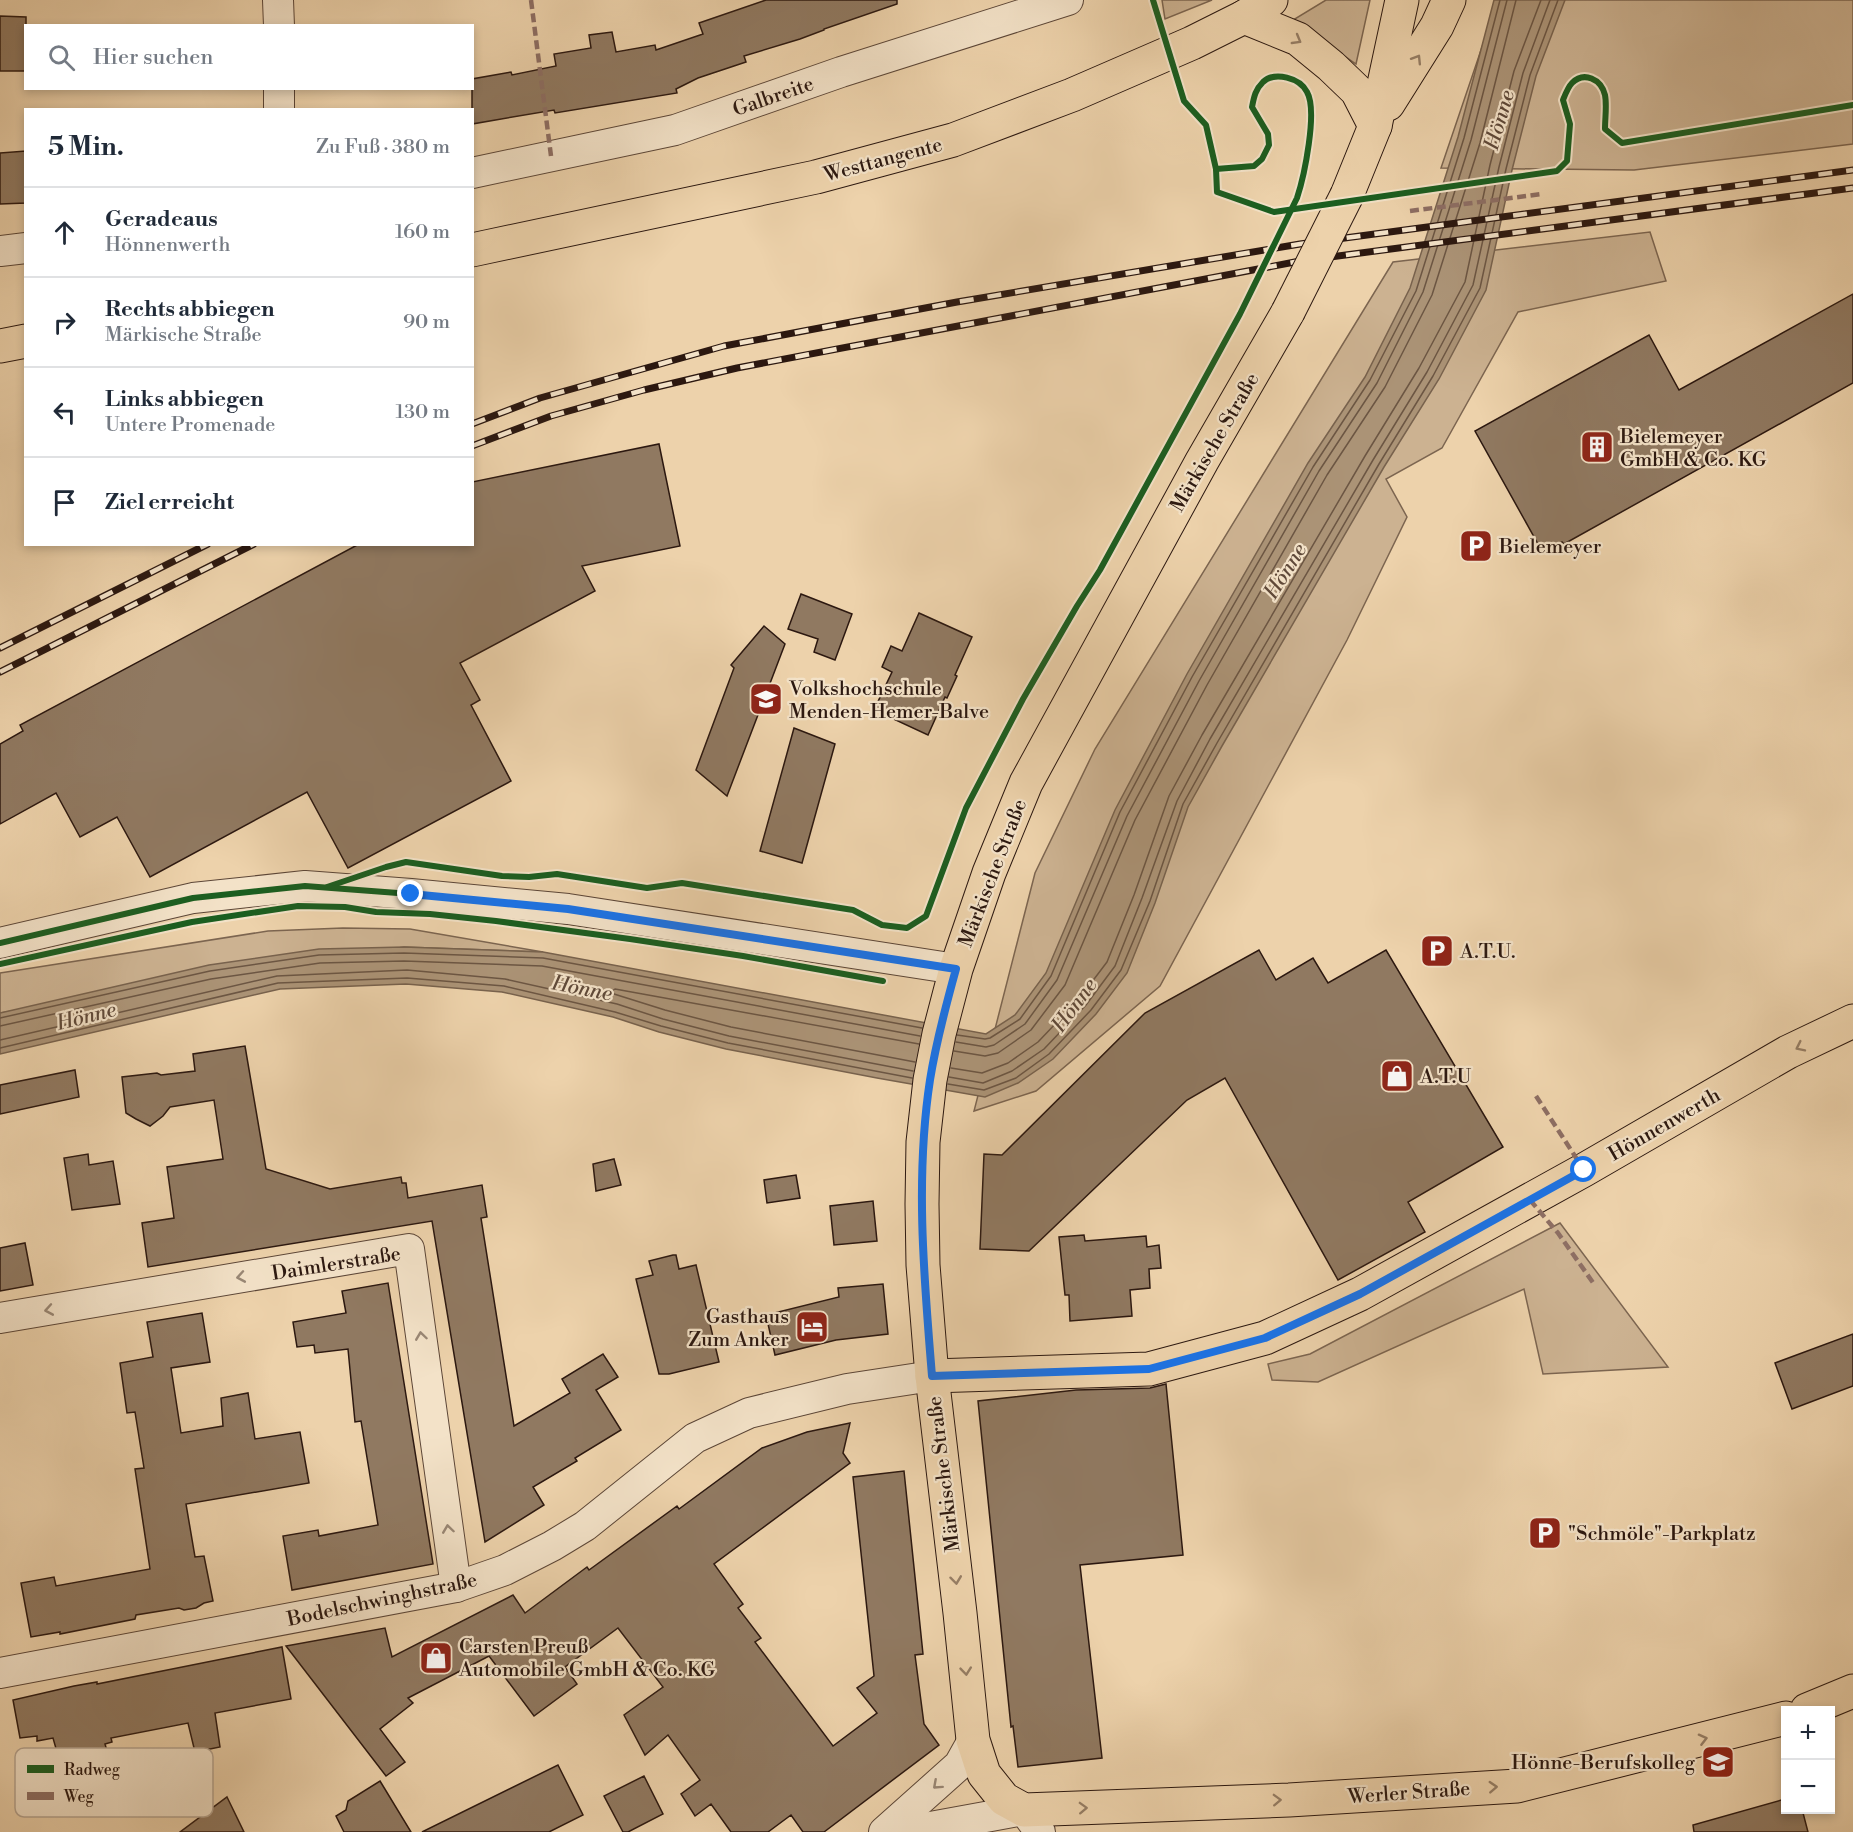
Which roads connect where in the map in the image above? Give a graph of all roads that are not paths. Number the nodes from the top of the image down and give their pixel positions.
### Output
1 (278, 0) edge
2 (1068, 0) edge
3 (1271, 0) edge
4 (1402, 0) edge
5 (1449, 0) edge
6 (1244, 17) junction
7 (279, 24) edge
8 (279, 90) edge
9 (279, 108) edge
10 (1375, 126) junction
11 (474, 173) edge
12 (24, 248) edge
13 (474, 250) edge
14 (0, 251) edge
15 (24, 341) edge
16 (0, 346) edge
17 (0, 943) edge
18 (953, 981) junction
19 (1853, 1021) edge
20 (0, 1318) edge
21 (932, 1376) junction
22 (456, 1587) junction
23 (0, 1673) edge
24 (1853, 1691) edge
25 (1817, 1706) edge
26 (1781, 1719) edge
27 (972, 1740) junction
28 (1032, 1821) edge
29 (884, 1832) edge
30 (903, 1832) edge

1 - 7 street
2 - 11 street, Galbreite
3 - 6 main road, Westtangente
4 - 10 main road, Märkische Straße
10 -> 5 main road
6 -> 10 main road
6 - 13 main road, Westtangente
8 - 9 street
10 - 18 main road, Märkische Straße, bridge
12 - 14 street
15 - 16 main road
17 - 18 street
18 - 21 main road, Märkische Straße
19 -> 21 main road, Hönnenwerth
22 -> 20 street, Daimlerstraße
21 - 22 street, Bodelschwinghstraße
21 -> 27 main road, Märkische Straße
22 - 23 street, Bodelschwinghstraße
24 - 25 main road
28 -> 26 main road, Werler Straße
27 - 28 main road, Märkische Straße
27 -> 29 street
28 - 30 street

